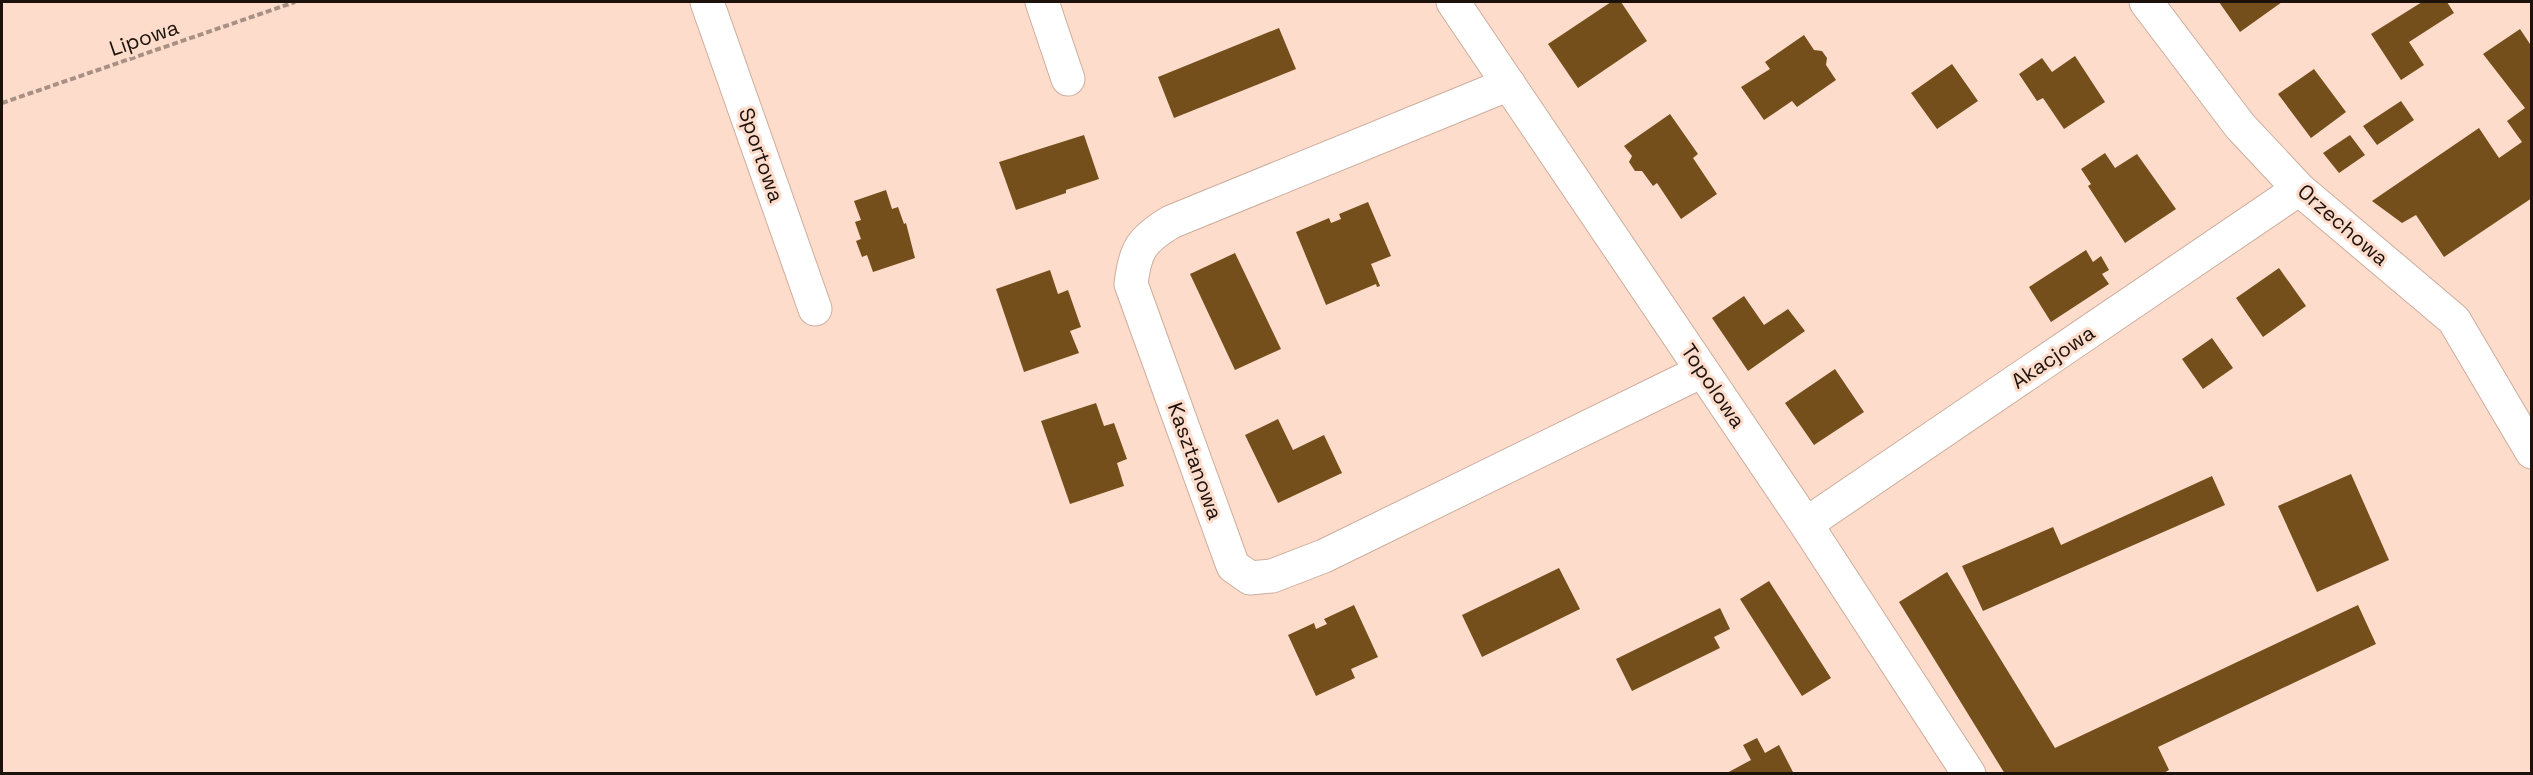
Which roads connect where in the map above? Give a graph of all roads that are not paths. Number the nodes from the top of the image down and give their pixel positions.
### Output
1 (707, 2) edge
2 (1042, 2) edge
3 (1453, 2) edge
4 (2146, 2) edge
5 (1068, 79) dead end
6 (1509, 84) junction
7 (2299, 189) junction
8 (815, 309) dead end
9 (1702, 371) junction
10 (2532, 452) edge
11 (1806, 524) junction
12 (1969, 774) edge

1 - 8 street, Sportowa
2 - 5 street
3 - 6 street, Topolowa
4 - 7 street, Orzechowa
6 - 9 street, Topolowa
6 - 9 street, Kasztanowa
7 - 10 street, Orzechowa
7 - 11 street, Akacjowa
9 - 11 street, Topolowa
11 - 12 street, Topolowa

